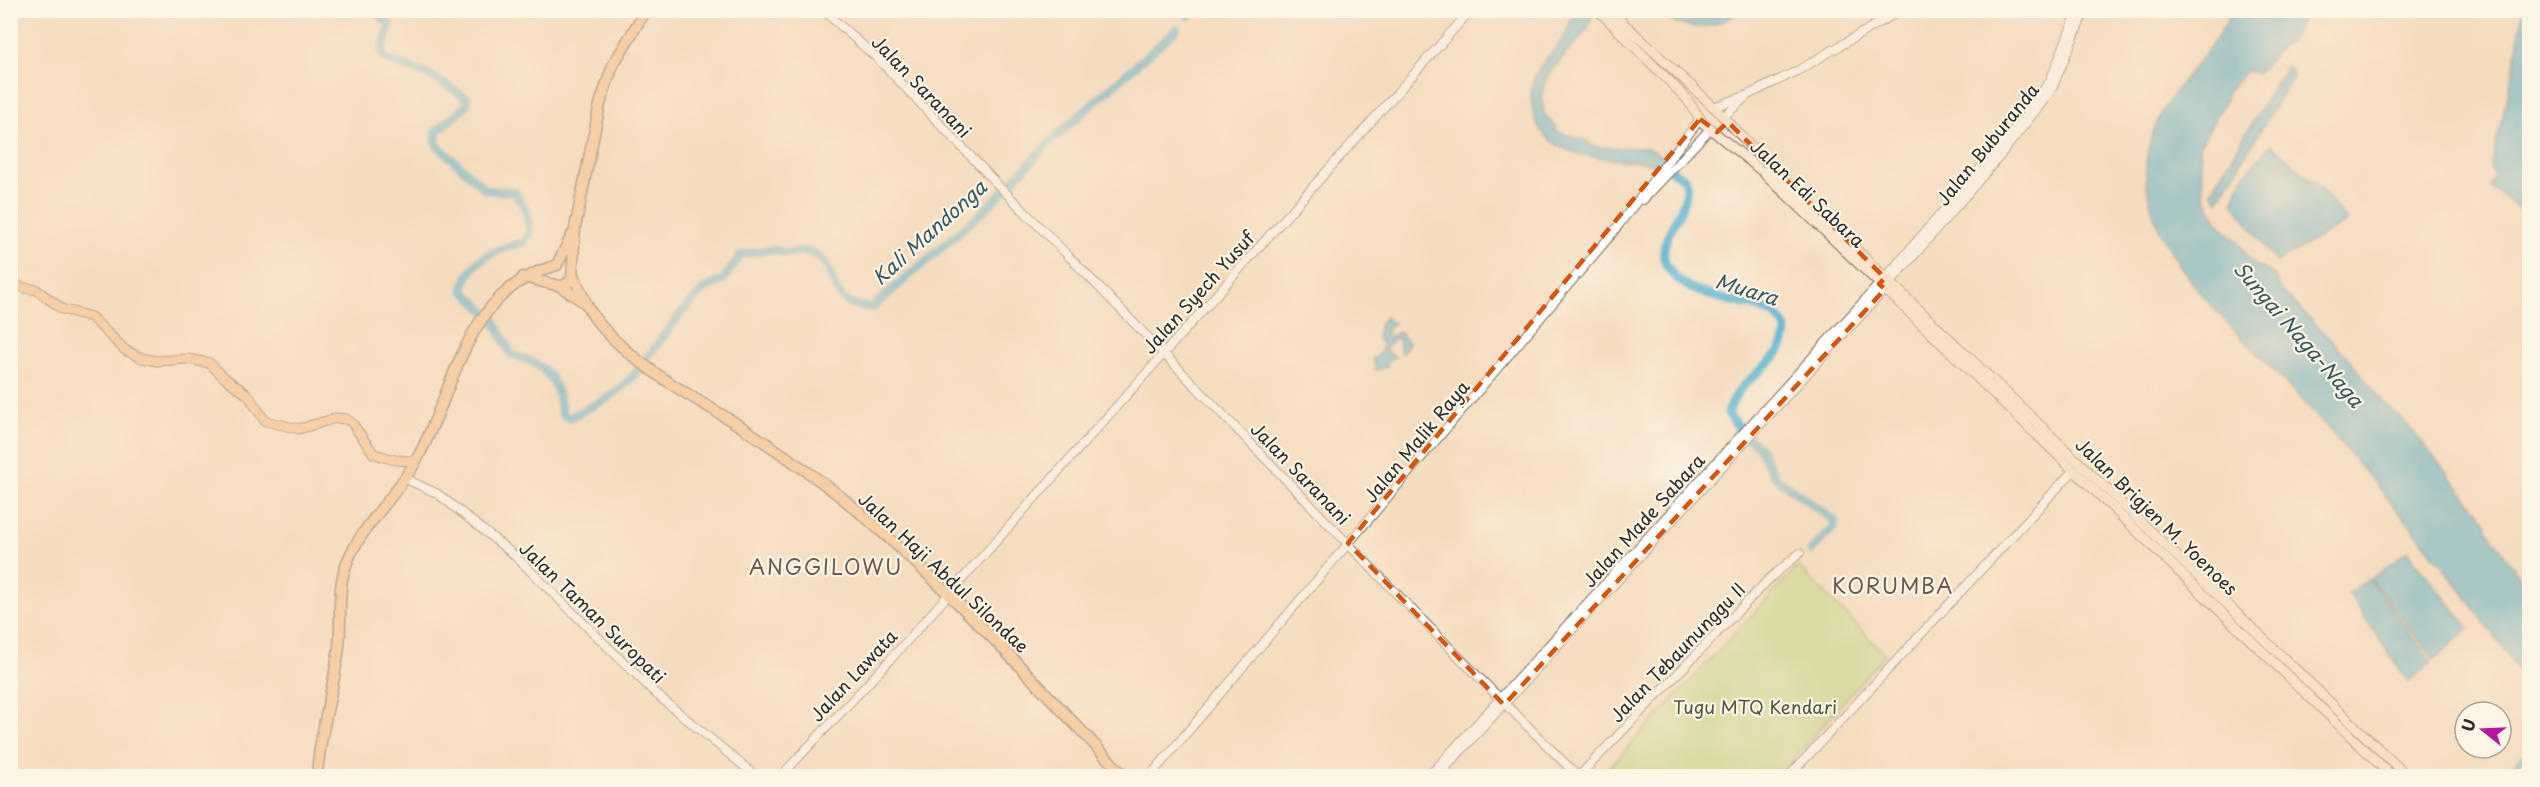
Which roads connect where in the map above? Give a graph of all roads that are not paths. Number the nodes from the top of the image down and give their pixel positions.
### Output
1 (646, 10) edge
2 (823, 10) edge
3 (1471, 10) edge
4 (1901, 10) edge
5 (2078, 10) edge
6 (2085, 10) edge
7 (1604, 12) edge
8 (1748, 95) junction
9 (1713, 106) junction
10 (1700, 119) junction
11 (1725, 119) junction
12 (1714, 131) junction
13 (1675, 159) junction
14 (575, 228) junction
15 (556, 266) junction
16 (572, 273) junction
17 (523, 277) junction
18 (1885, 283) junction
19 (10, 285) edge
20 (557, 285) junction
21 (585, 302) junction
22 (1164, 352) junction
23 (1755, 424) junction
24 (416, 461) junction
25 (2074, 470) junction
26 (404, 478) junction
27 (1348, 543) junction
28 (1800, 553) dead end
29 (2181, 567) junction
30 (1615, 579) junction
31 (947, 594) junction
32 (1501, 703) junction
33 (317, 777) edge
34 (756, 777) edge
35 (781, 777) edge
36 (1124, 777) edge
37 (1150, 777) edge
38 (1429, 777) edge
39 (1438, 777) edge
40 (1579, 777) edge
41 (1789, 777) edge
42 (2392, 777) edge
43 (2407, 777) edge

1 - 14 highway
2 - 22 street, Jalan Saranani
3 - 22 street, Jalan Syech Yusuf
4 - 8 street
5 - 18 street, Jalan Buburanda
6 - 18 street, Jalan Buburanda
7 - 9 main road, Jalan Edi Sabara
7 - 10 main road, Jalan Edi Sabara
8 - 9 street
8 - 11 street
9 - 10 main road
9 - 11 main road, Jalan Edi Sabara
10 - 12 main road, Jalan Edi Sabara
10 - 13 street
11 - 12 main road
11 - 18 main road, Jalan Edi Sabara
12 - 13 street
12 - 18 main road, Jalan Edi Sabara
13 - 27 street, Jalan Malik Raya
14 - 15 highway
14 - 16 highway
15 - 16 highway
15 - 17 highway
15 - 20 highway
16 - 20 highway
16 - 21 highway
17 - 20 highway
17 - 24 highway
18 - 23 street, Jalan Made Sabara
18 - 25 main road, Jalan Brigjen M. Yoenoes
18 - 29 main road, Jalan Brigjen M. Yoenoes
19 - 24 main road
20 - 21 highway
21 - 31 highway, Jalan Haji Abdul Silondae
22 - 27 street, Jalan Saranani
22 - 31 street, Jalan Syech Yusuf
23 - 30 street, Jalan Made Sabara
23 - 30 street, Jalan Made Sabara
24 - 26 highway
25 - 29 main road, Jalan Brigjen M. Yoenoes
25 - 41 street
26 - 33 highway
26 - 34 street, Jalan Taman Suropati
27 - 32 street, Jalan Saranani
27 - 37 street, Jalan Malik Raya
28 - 40 street, Jalan Tebaununggu II
29 - 42 main road, Jalan Brigjen M. Yoenoes
29 - 43 main road, Jalan Brigjen M. Yoenoes
30 - 32 street, Jalan Made Sabara
31 - 35 street, Jalan Lawata
31 - 36 highway, Jalan Haji Abdul Silondae
32 - 38 street, Jalan Made Sabara
32 - 39 street, Jalan Made Sabara
32 - 40 street, Jalan Saranani

